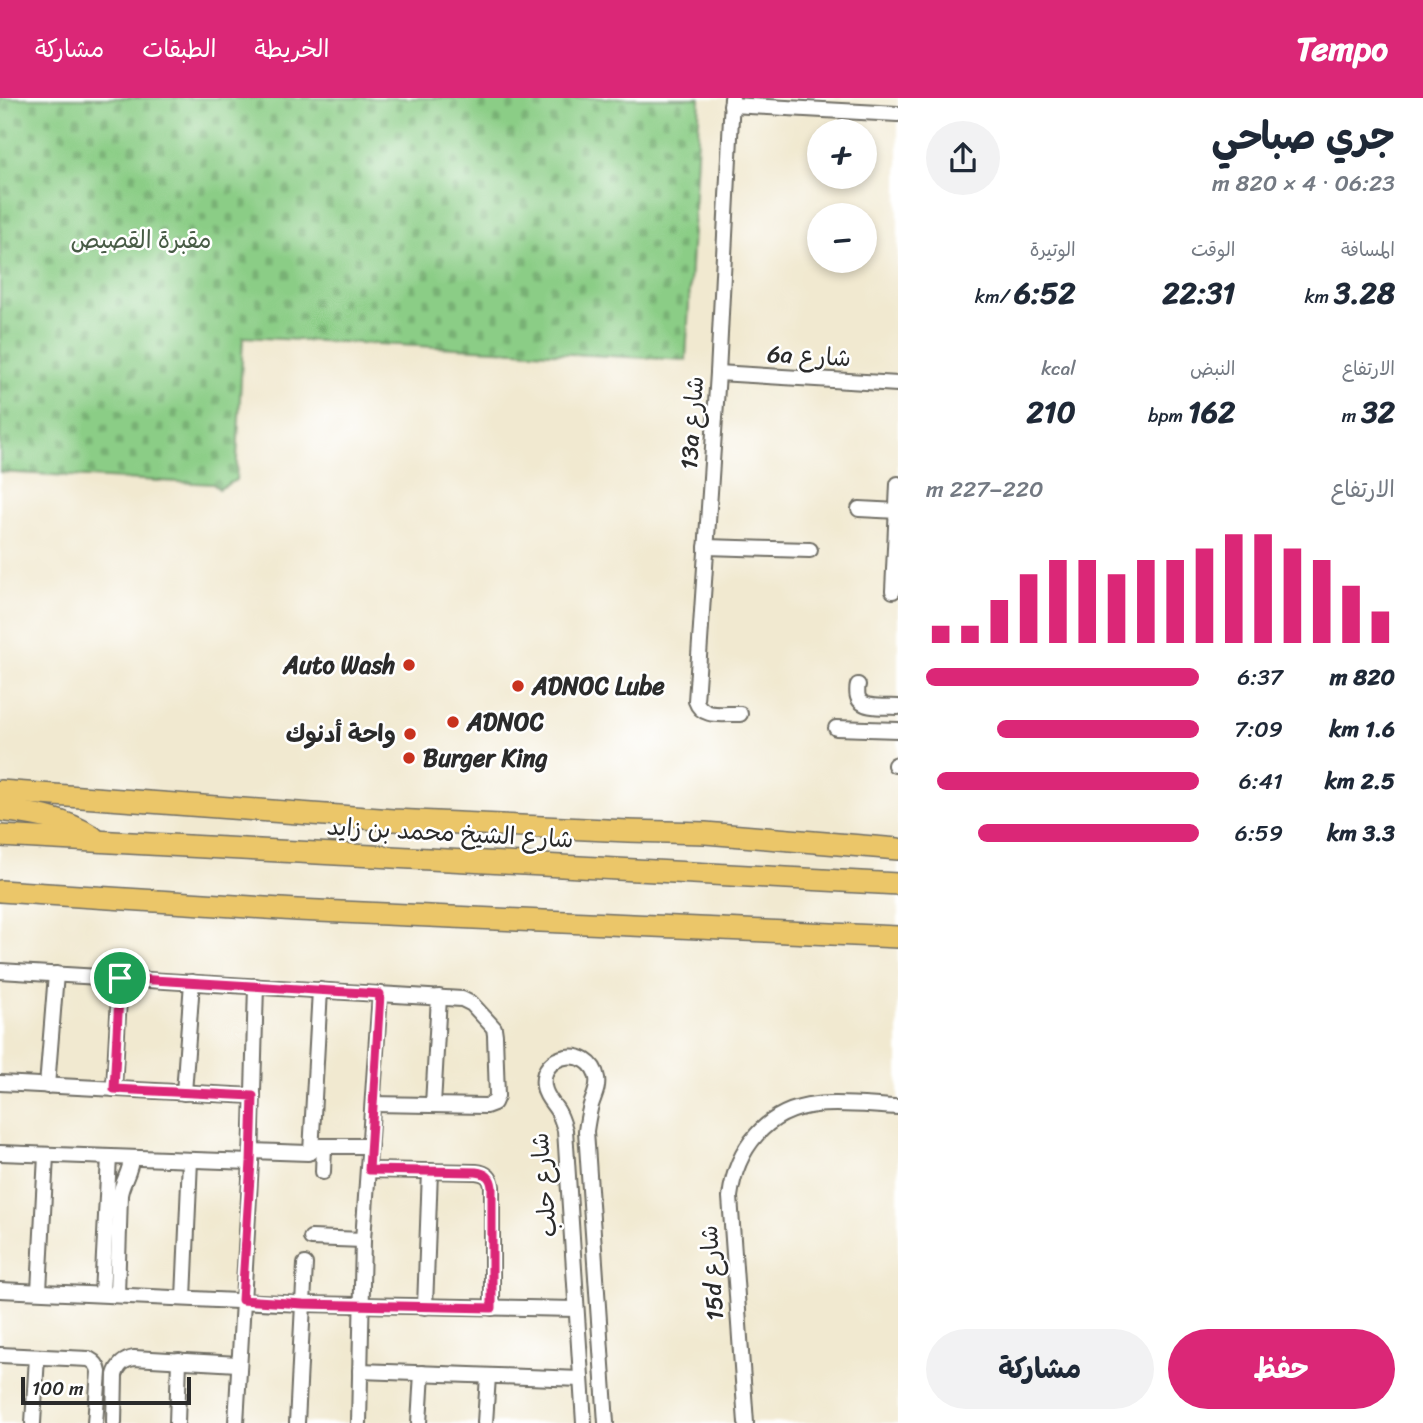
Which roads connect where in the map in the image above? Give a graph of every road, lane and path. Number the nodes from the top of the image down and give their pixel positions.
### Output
1 (732, 102) edge
2 (898, 114) edge
3 (718, 373) junction
4 (898, 384) edge
5 (898, 484) edge
6 (859, 509) dead end
7 (897, 511) edge
8 (706, 547) junction
9 (810, 550) dead end
10 (893, 591) dead end
11 (858, 685) dead end
12 (870, 706) junction
13 (898, 707) edge
14 (740, 714) dead end
15 (836, 728) dead end
16 (868, 729) junction
17 (898, 730) edge
18 (0, 791) edge
19 (0, 810) edge
20 (0, 836) edge
21 (98, 840) junction
22 (898, 849) edge
23 (898, 884) edge
24 (0, 891) edge
25 (898, 937) edge
26 (0, 971) edge
27 (56, 974) junction
28 (120, 978) junction
29 (192, 982) junction
30 (256, 986) junction
31 (320, 990) junction
32 (380, 994) junction
33 (439, 997) junction
34 (0, 1083) edge
35 (47, 1086) junction
36 (114, 1089) junction
37 (184, 1093) junction
38 (253, 1096) junction
39 (373, 1104) junction
40 (433, 1105) junction
41 (898, 1107) edge
42 (370, 1146) junction
43 (317, 1149) junction
44 (0, 1153) edge
45 (46, 1154) junction
46 (251, 1156) junction
47 (109, 1157) junction
48 (131, 1158) junction
49 (190, 1160) junction
50 (369, 1170) junction
51 (430, 1171) junction
52 (323, 1172) dead end
53 (311, 1238) dead end
54 (363, 1240) junction
55 (305, 1265) dead end
56 (0, 1290) edge
57 (39, 1292) junction
58 (110, 1294) junction
59 (184, 1298) junction
60 (242, 1300) junction
61 (303, 1304) junction
62 (361, 1306) junction
63 (425, 1307) junction
64 (492, 1308) junction
65 (576, 1309) junction
66 (0, 1355) edge
67 (37, 1356) junction
68 (178, 1360) junction
69 (238, 1364) junction
70 (360, 1371) junction
71 (422, 1373) junction
72 (488, 1376) junction
73 (581, 1379) junction
74 (33, 1423) edge
75 (95, 1423) edge
76 (114, 1423) edge
77 (177, 1423) edge
78 (236, 1423) edge
79 (297, 1423) edge
80 (359, 1423) edge
81 (419, 1423) edge
82 (485, 1423) edge
83 (584, 1423) edge
84 (606, 1423) edge
85 (746, 1423) edge

1 - 2 street
1 - 3 street, 13a شارع
3 - 4 street, 6a شارع
3 - 8 street, 13a شارع
5 - 7 street
6 - 7 street
7 - 10 street
8 - 9 street
8 - 14 street, 13a شارع
11 - 12 street
12 - 13 street
12 - 16 street
15 - 16 street
16 - 17 street
18 - 22 highway
19 - 21 highway
20 - 21 highway, شارع الشيخ محمد بن زايد
21 - 23 highway, شارع الشيخ محمد بن زايد
24 - 25 highway
26 - 27 street
27 - 28 street
27 - 35 street
28 - 29 street
28 - 36 street
29 - 30 street
29 - 37 street
30 - 31 street
30 - 38 street
31 - 32 street
31 - 43 street
32 - 33 street
32 - 39 street
33 - 40 street
33 - 40 street
34 - 35 street
35 - 36 street
36 - 37 street
37 - 38 street
38 - 46 street
39 - 40 street
39 - 42 street
41 - 85 street, 15d شارع
42 - 43 street
42 - 50 street
43 - 46 street
43 - 52 street
44 - 45 street
45 - 47 street
45 - 57 street
46 - 49 street
46 - 60 street
47 - 48 street
47 - 58 street
48 - 49 street
48 - 58 street
49 - 59 street
50 - 51 street
50 - 54 street
51 - 63 street
51 - 64 street
53 - 54 street
54 - 62 street
55 - 61 street
56 - 57 street
57 - 58 street
58 - 59 street
59 - 60 street
60 - 61 street
60 - 69 street
61 - 62 street
61 - 79 street
62 - 63 street
62 - 70 street
63 - 64 street
64 - 65 street
65 - 73 street, شارع حلب
65 - 84 street, شارع حلب
66 - 67 street
67 - 74 street
67 - 75 street
68 - 69 street
68 - 76 street
68 - 77 street
69 - 78 street
70 - 71 street
70 - 80 street
71 - 72 street
71 - 81 street
72 - 73 street
72 - 82 street
73 - 83 street, شارع حلب

